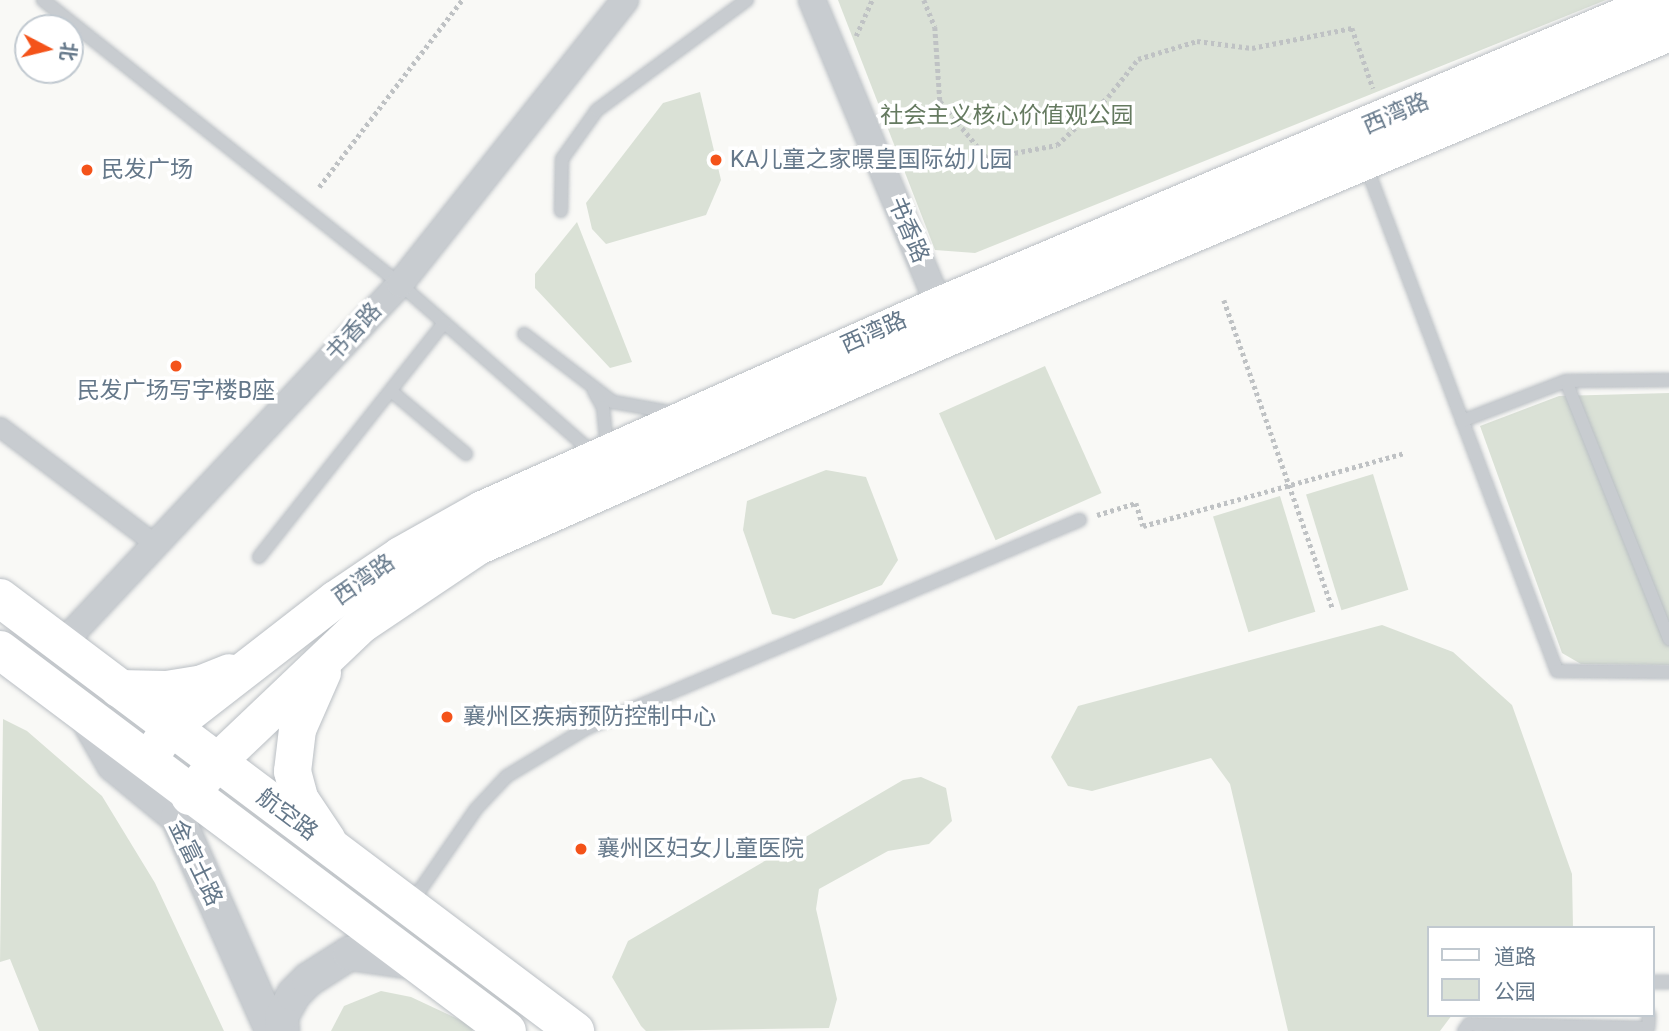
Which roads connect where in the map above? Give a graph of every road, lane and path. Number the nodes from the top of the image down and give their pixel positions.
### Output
1 (43, 0) edge
2 (462, 0) edge
3 (625, 0) edge
4 (747, 0) edge
5 (924, 0) edge
6 (1660, 0) edge
7 (810, 4) edge
8 (1669, 32) edge
9 (1384, 119) junction
10 (1364, 159) junction
11 (319, 187) dead end
12 (561, 211) dead end
13 (400, 284) junction
14 (1224, 300) dead end
15 (939, 305) junction
16 (444, 323) junction
17 (524, 334) dead end
18 (1669, 380) edge
19 (1566, 381) junction
20 (391, 391) junction
21 (594, 391) junction
22 (692, 413) junction
23 (1462, 421) junction
24 (0, 427) edge
25 (1404, 453) dead end
26 (466, 454) dead end
27 (603, 457) junction
28 (1289, 485) junction
29 (1080, 520) joint
30 (155, 544) junction
31 (259, 557) dead end
32 (0, 598) edge
33 (1334, 609) dead end
34 (1669, 639) edge
35 (61, 645) junction
36 (335, 649) junction
37 (0, 650) edge
38 (256, 661) junction
39 (1669, 672) edge
40 (118, 688) junction
41 (86, 718) junction
42 (170, 727) junction
43 (216, 762) junction
44 (145, 763) junction
45 (183, 806) junction
46 (336, 852) junction
47 (409, 906) junction
48 (414, 962) junction
49 (1649, 1017) edge
50 (278, 1026) edge
51 (499, 1029) edge
52 (575, 1031) edge
53 (1464, 1031) edge

1 - 13 lane
2 - 11 path
3 - 13 street, 书香路
4 - 12 lane
5 - 9 path
6 - 9 main road, 西湾路
7 - 15 street, 书香路
8 - 10 main road, 西湾路
9 - 15 main road, 西湾路
10 - 23 lane
10 - 36 main road, 西湾路
13 - 16 lane
13 - 30 street, 书香路
14 - 28 path
15 - 22 main road, 西湾路
16 - 20 lane
16 - 27 lane
17 - 21 lane
18 - 19 lane
19 - 23 lane
19 - 34 lane
20 - 26 lane
20 - 31 lane
21 - 22 lane
21 - 27 lane
22 - 27 main road, 西湾路
23 - 39 lane
24 - 30 street
25 - 28 path
27 - 38 main road, 西湾路
28 - 29 path
28 - 33 path
29 - 47 lane
30 - 35 street, 书香路
32 - 35 main road, 航空路
35 - 40 main road, 航空路
36 - 43 main road, 西湾路
36 - 46 main road
37 - 41 main road, 航空路
38 - 40 main road
38 - 42 main road, 西湾路
40 - 42 main road, 航空路
41 - 44 main road, 航空路
41 - 45 street, 金富士路
42 - 43 main road, 航空路
42 - 44 main road, 西湾路
43 - 45 main road, 西湾路
43 - 46 main road, 航空路
44 - 45 main road, 航空路
45 - 48 main road, 航空路
45 - 50 street
46 - 47 main road, 航空路
47 - 52 main road, 航空路
48 - 50 street
48 - 51 main road, 航空路
49 - 53 lane

